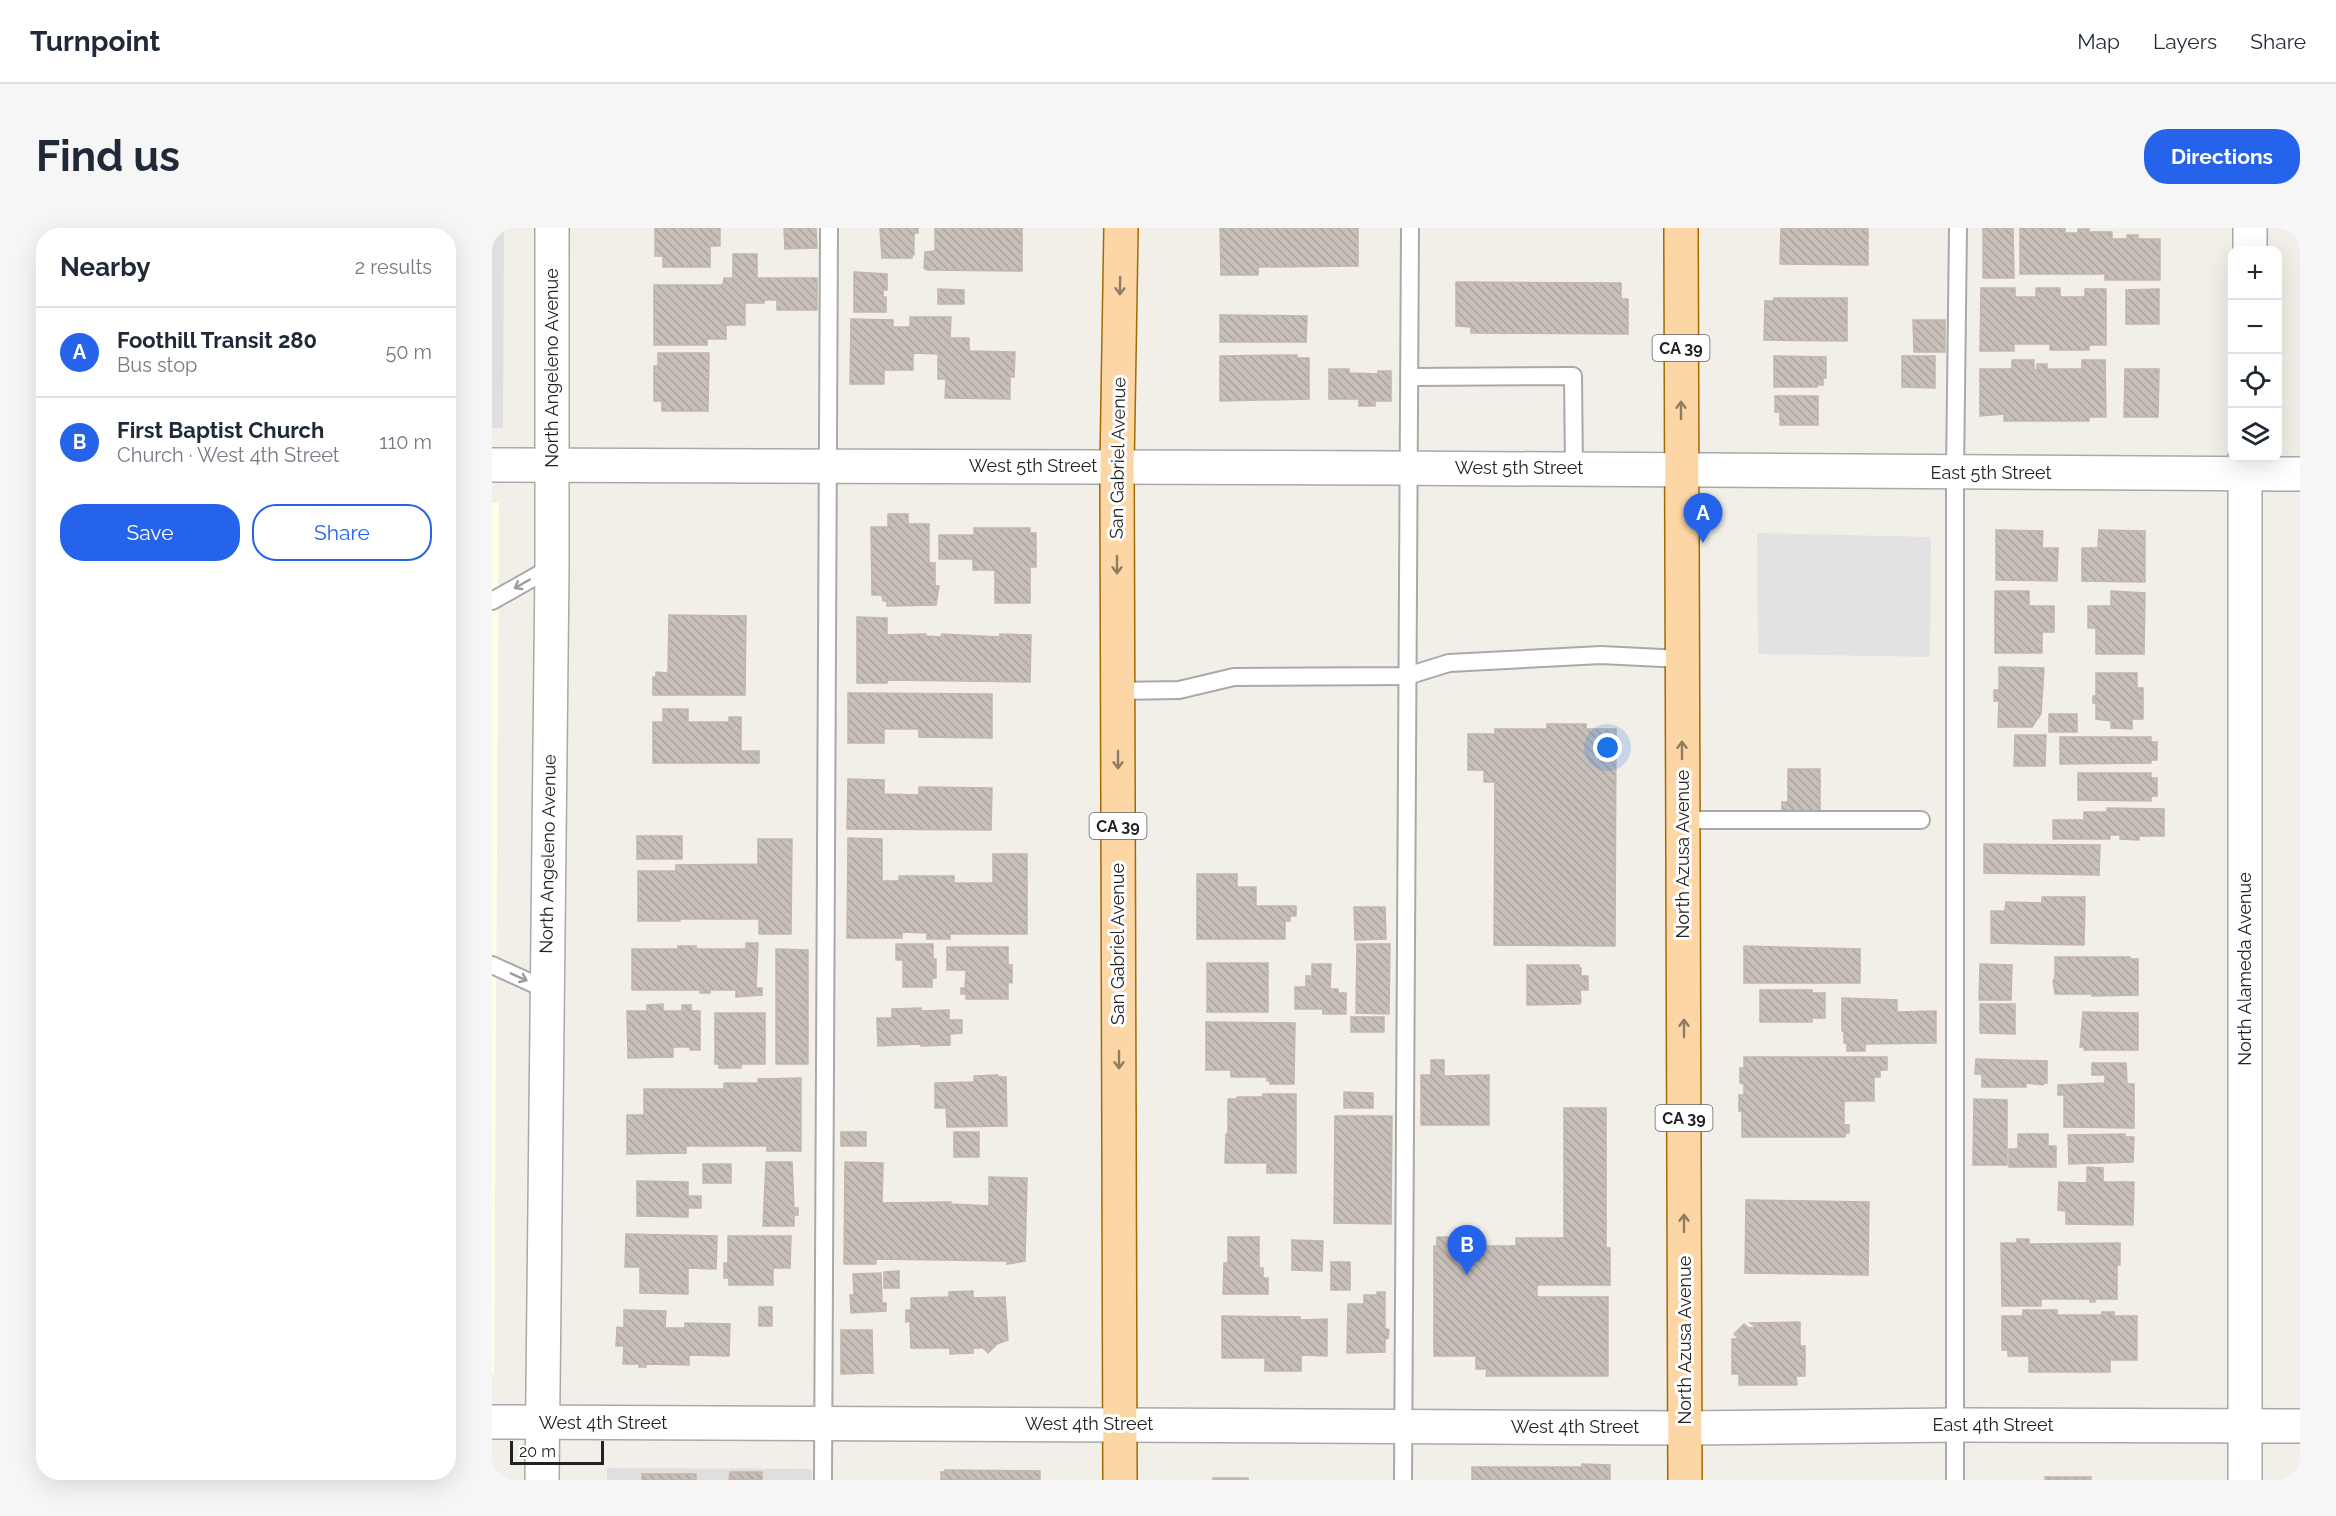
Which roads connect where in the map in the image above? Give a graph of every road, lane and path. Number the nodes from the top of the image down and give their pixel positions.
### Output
1 (552, 228) edge
2 (829, 228) edge
3 (1121, 228) edge
4 (1410, 228) edge
5 (1681, 228) edge
6 (1958, 228) edge
7 (2250, 228) edge
8 (2250, 246) edge
9 (1409, 377) junction
10 (492, 465) edge
11 (552, 465) junction
12 (828, 466) junction
13 (2245, 466) edge
14 (1117, 467) junction
15 (1408, 468) junction
16 (1575, 468) junction
17 (1681, 469) junction
18 (1955, 473) junction
19 (2300, 474) edge
20 (552, 567) junction
21 (492, 601) edge
22 (1682, 659) junction
23 (1407, 676) junction
24 (1117, 691) junction
25 (1683, 820) junction
26 (1921, 820) dead end
27 (492, 965) edge
28 (547, 990) junction
29 (492, 1422) edge
30 (542, 1422) junction
31 (823, 1424) junction
32 (1120, 1425) junction
33 (1957, 1425) junction
34 (2246, 1425) junction
35 (1403, 1426) junction
36 (2300, 1426) edge
37 (1686, 1428) junction
38 (542, 1480) edge
39 (823, 1480) edge
40 (1120, 1480) edge
41 (1403, 1480) edge
42 (1685, 1480) edge
43 (1955, 1480) edge
44 (2245, 1480) edge

1 - 11 street, North Angeleno Avenue
2 - 12 lane
3 -> 14 main road, San Gabriel Avenue / CA 39
4 - 9 lane
17 -> 5 main road, North Azusa Avenue / CA 39
6 - 18 lane
7 - 8 street
9 - 15 lane
9 - 16 lane
10 - 11 street, West 5th Street
11 - 12 street, West 5th Street
11 - 20 street, North Angeleno Avenue
12 - 14 street, West 5th Street
12 - 31 lane
13 - 18 street, East 5th Street
13 - 19 street, East 5th Street
13 - 34 street, North Alameda Avenue
14 - 15 street, West 5th Street
14 -> 24 main road, San Gabriel Avenue / CA 39
15 - 16 street, West 5th Street
15 - 23 lane
16 - 17 street, West 5th Street
17 - 18 street, East 5th Street
17 - 22 main road, North Azusa Avenue / CA 39
18 - 33 lane
20 -> 21 lane
20 - 28 street, North Angeleno Avenue
22 - 23 lane
25 -> 22 main road, North Azusa Avenue / CA 39
23 - 24 lane
23 - 35 lane
24 -> 32 main road, San Gabriel Avenue / CA 39
25 - 26 lane
37 -> 25 main road, North Azusa Avenue / CA 39
27 -> 28 lane
28 - 30 street, North Angeleno Avenue
29 - 30 street, West 4th Street
30 - 31 street, West 4th Street
30 - 38 street, North Angeleno Avenue
31 - 32 street, West 4th Street
31 - 39 lane
32 - 35 street, West 4th Street
32 - 40 main road, San Gabriel Avenue / CA 39
33 - 34 street, East 4th Street
33 - 37 street, East 4th Street
33 - 43 lane
34 - 36 street, East 4th Street
34 - 44 street, North Alameda Avenue
35 - 37 street, West 4th Street
35 - 41 lane
37 - 42 main road, North Azusa Avenue / CA 39

